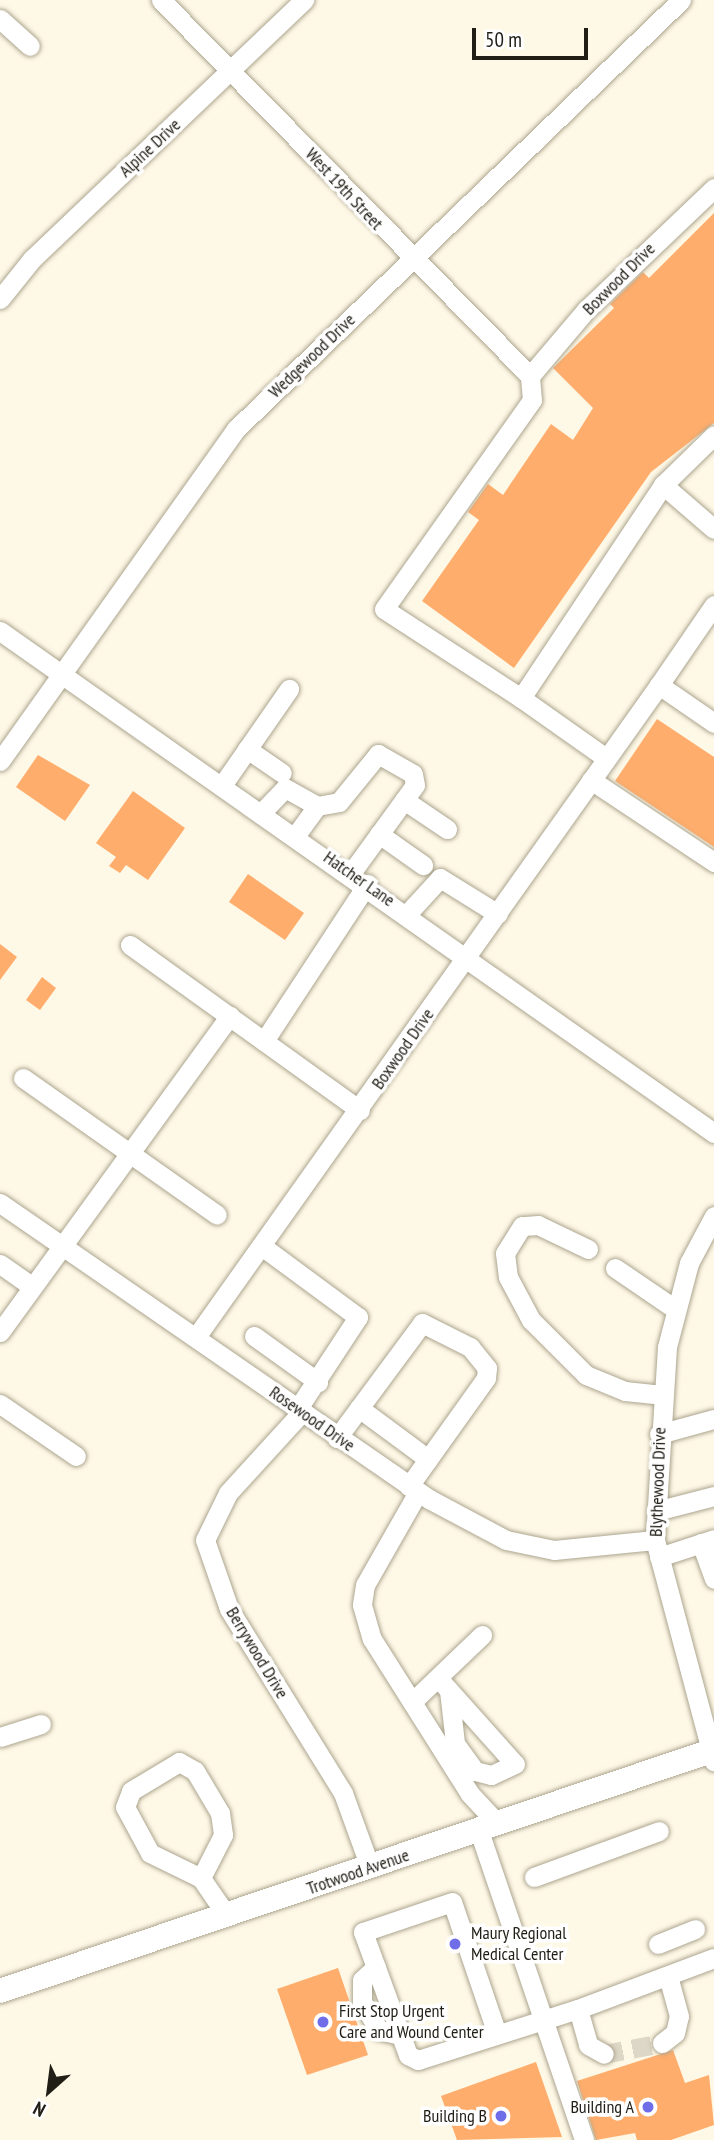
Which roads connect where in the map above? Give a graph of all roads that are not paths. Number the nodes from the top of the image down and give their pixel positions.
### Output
1 (161, 0) edge
2 (304, 0) edge
3 (681, 0) edge
4 (0, 19) edge
5 (30, 46) dead end
6 (232, 70) junction
7 (714, 188) edge
8 (411, 260) junction
9 (0, 299) edge
10 (530, 376) junction
11 (711, 444) edge
12 (663, 485) junction
13 (714, 529) edge
14 (714, 605) edge
15 (0, 631) edge
16 (61, 673) junction
17 (659, 685) junction
18 (289, 689) dead end
19 (521, 698) junction
20 (714, 723) edge
21 (247, 749) junction
22 (606, 758) junction
23 (0, 761) edge
24 (282, 773) dead end
25 (590, 780) junction
26 (223, 784) junction
27 (404, 800) junction
28 (317, 806) junction
29 (262, 812) junction
30 (447, 829) dead end
31 (379, 834) junction
32 (296, 835) junction
33 (714, 862) edge
34 (423, 865) dead end
35 (359, 878) junction
36 (408, 913) junction
37 (498, 914) junction
38 (130, 945) dead end
39 (470, 956) junction
40 (230, 1016) junction
41 (264, 1041) junction
42 (23, 1078) dead end
43 (360, 1110) junction
44 (714, 1133) edge
45 (127, 1152) junction
46 (0, 1203) edge
47 (217, 1215) dead end
48 (714, 1216) edge
49 (62, 1245) junction
50 (263, 1247) junction
51 (588, 1249) dead end
52 (0, 1264) edge
53 (615, 1268) dead end
54 (32, 1286) junction
55 (675, 1309) junction
56 (0, 1332) edge
57 (254, 1336) dead end
58 (196, 1337) junction
59 (318, 1382) junction
60 (663, 1395) junction
61 (0, 1404) edge
62 (359, 1408) junction
63 (299, 1412) junction
64 (714, 1419) edge
65 (659, 1434) junction
66 (337, 1438) junction
67 (76, 1456) dead end
68 (428, 1459) junction
69 (414, 1489) junction
70 (714, 1496) edge
71 (656, 1511) junction
72 (708, 1541) edge
73 (657, 1548) junction
74 (714, 1579) edge
75 (482, 1636) dead end
76 (412, 1702) junction
77 (41, 1724) dead end
78 (0, 1737) edge
79 (713, 1754) edge
80 (488, 1828) junction
81 (659, 1831) dead end
82 (370, 1867) junction
83 (534, 1877) dead end
84 (201, 1878) junction
85 (227, 1916) junction
86 (695, 1929) dead end
87 (658, 1944) dead end
88 (714, 1958) edge
89 (668, 1976) junction
90 (0, 1991) edge
91 (578, 2009) junction
92 (543, 2020) junction
93 (497, 2034) junction
94 (662, 2043) dead end
95 (604, 2054) dead end
96 (583, 2140) edge

1 - 6 street, West 19th Street
2 - 6 street, Alpine Drive
3 - 8 street, Wedgewood Drive
4 - 5 street
6 - 8 street, West 19th Street
6 - 9 street, Alpine Drive
7 - 10 street, Boxwood Drive
8 - 10 street, West 19th Street
8 - 16 street, Wedgewood Drive
10 - 19 street
11 - 12 street
12 - 13 street
12 - 19 street
14 - 17 street, Boxwood Drive
15 - 16 street, Hatcher Lane
16 - 23 street, Wedgewood Drive
16 - 26 street, Hatcher Lane
17 - 20 street
17 - 22 street, Boxwood Drive
18 - 21 street
19 - 22 street
21 - 24 street
21 - 26 street
22 - 25 street, Boxwood Drive
25 - 33 street
25 - 37 street, Boxwood Drive
26 - 29 street, Hatcher Lane
27 - 28 street
27 - 30 street
27 - 31 street
28 - 29 street
28 - 32 street
29 - 32 street, Hatcher Lane
31 - 34 street
31 - 35 street
32 - 35 street, Hatcher Lane
35 - 36 street, Hatcher Lane
35 - 41 street
36 - 37 street
36 - 39 street, Hatcher Lane
37 - 39 street, Boxwood Drive
38 - 40 street
39 - 43 street, Boxwood Drive
39 - 44 street, Hatcher Lane
40 - 41 street
40 - 45 street
41 - 43 street
42 - 45 street
43 - 50 street, Boxwood Drive
45 - 47 street
45 - 49 street
46 - 49 street, Rosewood Drive
48 - 55 street, Blythewood Drive
49 - 54 street
49 - 58 street, Rosewood Drive
50 - 58 street, Boxwood Drive
50 - 59 street, Berrywood Drive
51 - 60 street
52 - 54 street
53 - 55 street
54 - 56 street
55 - 60 street, Blythewood Drive
57 - 59 street
58 - 63 street, Rosewood Drive
59 - 63 street, Berrywood Drive
60 - 65 street, Blythewood Drive
61 - 67 street
62 - 66 street
62 - 68 street
62 - 68 street
63 - 66 street, Rosewood Drive
63 - 82 street, Berrywood Drive
64 - 65 street
65 - 71 street, Blythewood Drive
66 - 69 street, Rosewood Drive
68 - 69 street
69 - 73 street, Rosewood Drive
69 - 76 street
70 - 71 street
71 - 73 street, Blythewood Drive
72 - 73 street, Rosewood Drive
72 - 74 street
73 - 79 street, Blythewood Drive
75 - 76 street
76 - 80 street
77 - 78 street
79 - 80 main road, Trotwood Avenue
80 - 82 main road, Trotwood Avenue
80 - 92 street
81 - 83 street
82 - 85 main road, Trotwood Avenue
84 - 84 street
84 - 85 street
85 - 90 main road, Trotwood Avenue
86 - 87 street
88 - 89 street
89 - 91 street
89 - 94 street
91 - 92 street
91 - 95 street
92 - 93 street
92 - 96 street
93 - 93 street

